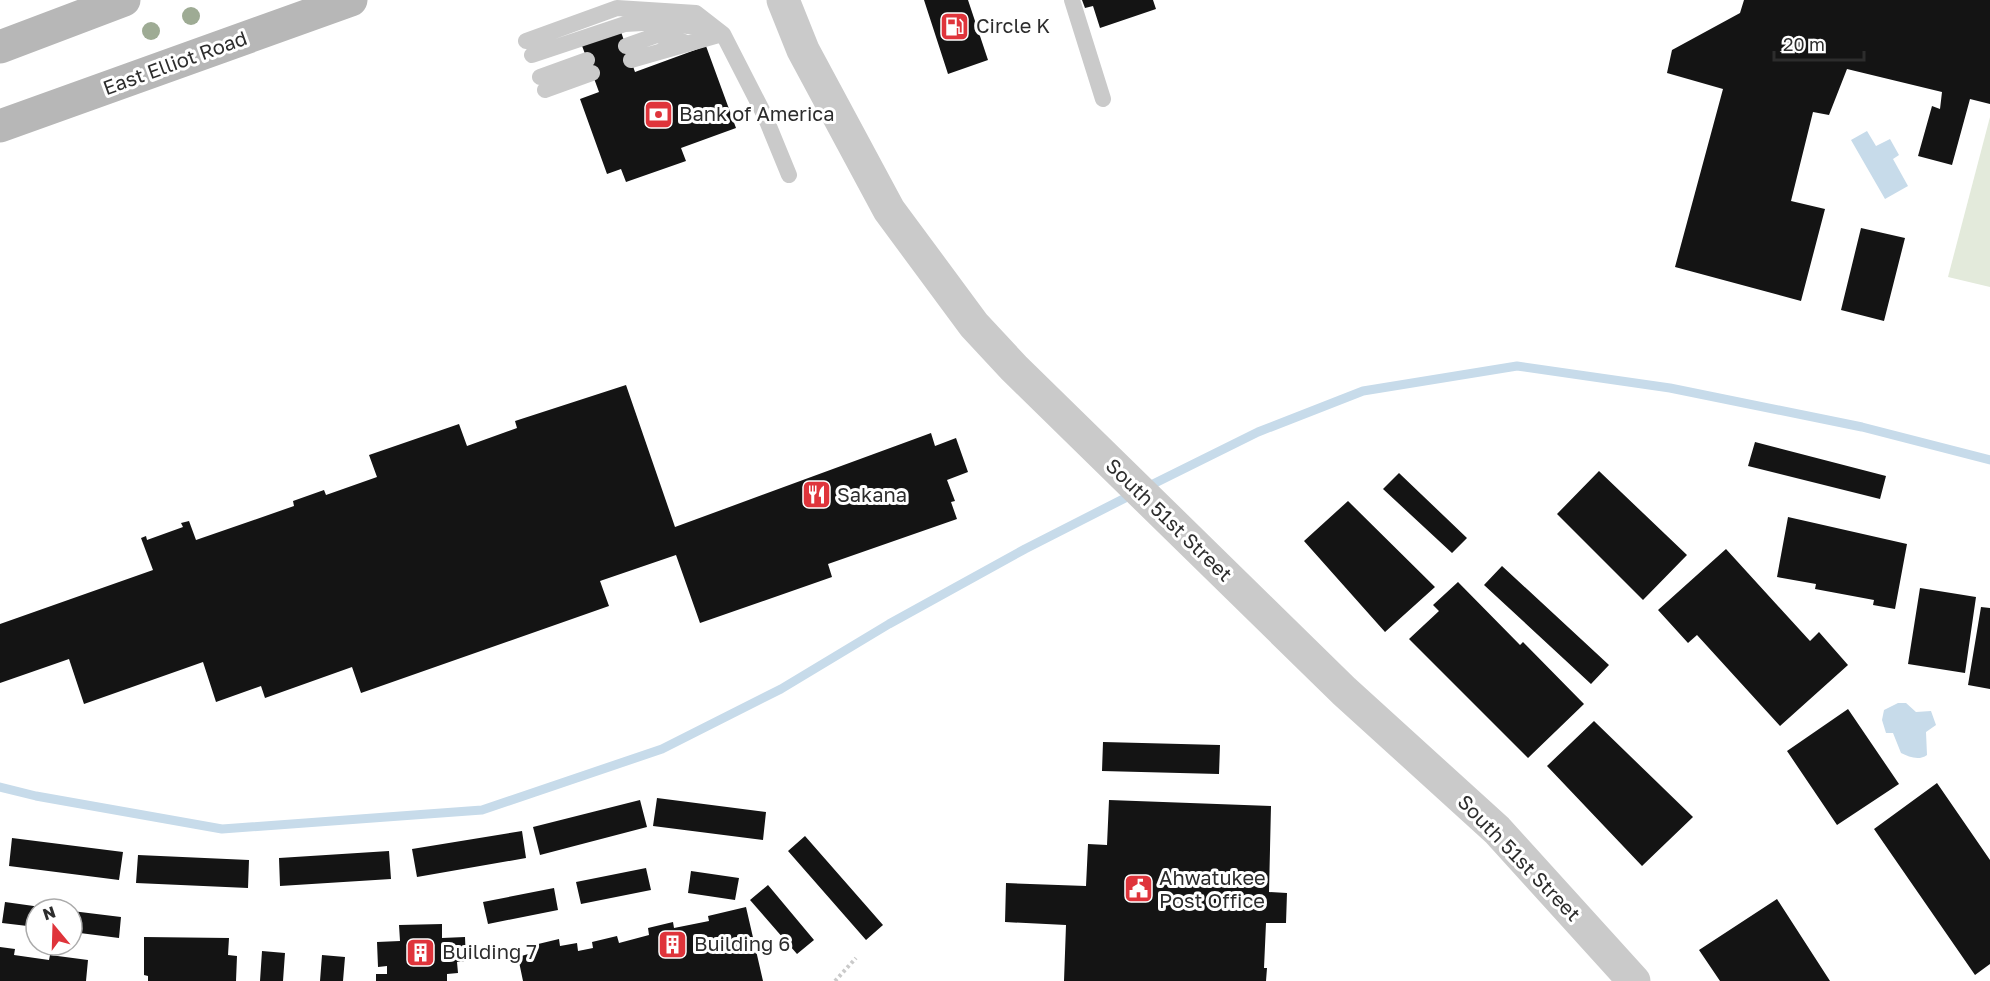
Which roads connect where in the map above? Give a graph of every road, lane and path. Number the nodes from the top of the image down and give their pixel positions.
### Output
1 (124, 0) edge
2 (351, 0) edge
3 (783, 0) edge
4 (1072, 0) edge
5 (720, 32) junction
6 (0, 48) edge
7 (529, 48) dead end
8 (628, 53) dead end
9 (590, 67) dead end
10 (543, 84) dead end
11 (1103, 99) dead end
12 (0, 126) edge
13 (789, 175) dead end
14 (856, 958) dead end
15 (835, 981) edge
16 (1634, 981) edge

1 - 6 main road
2 - 12 main road, East Elliot Road
3 - 16 street, South 51st Street
4 - 11 lane
5 - 7 lane
5 - 8 lane
5 - 13 lane
9 - 10 lane
14 - 15 path

